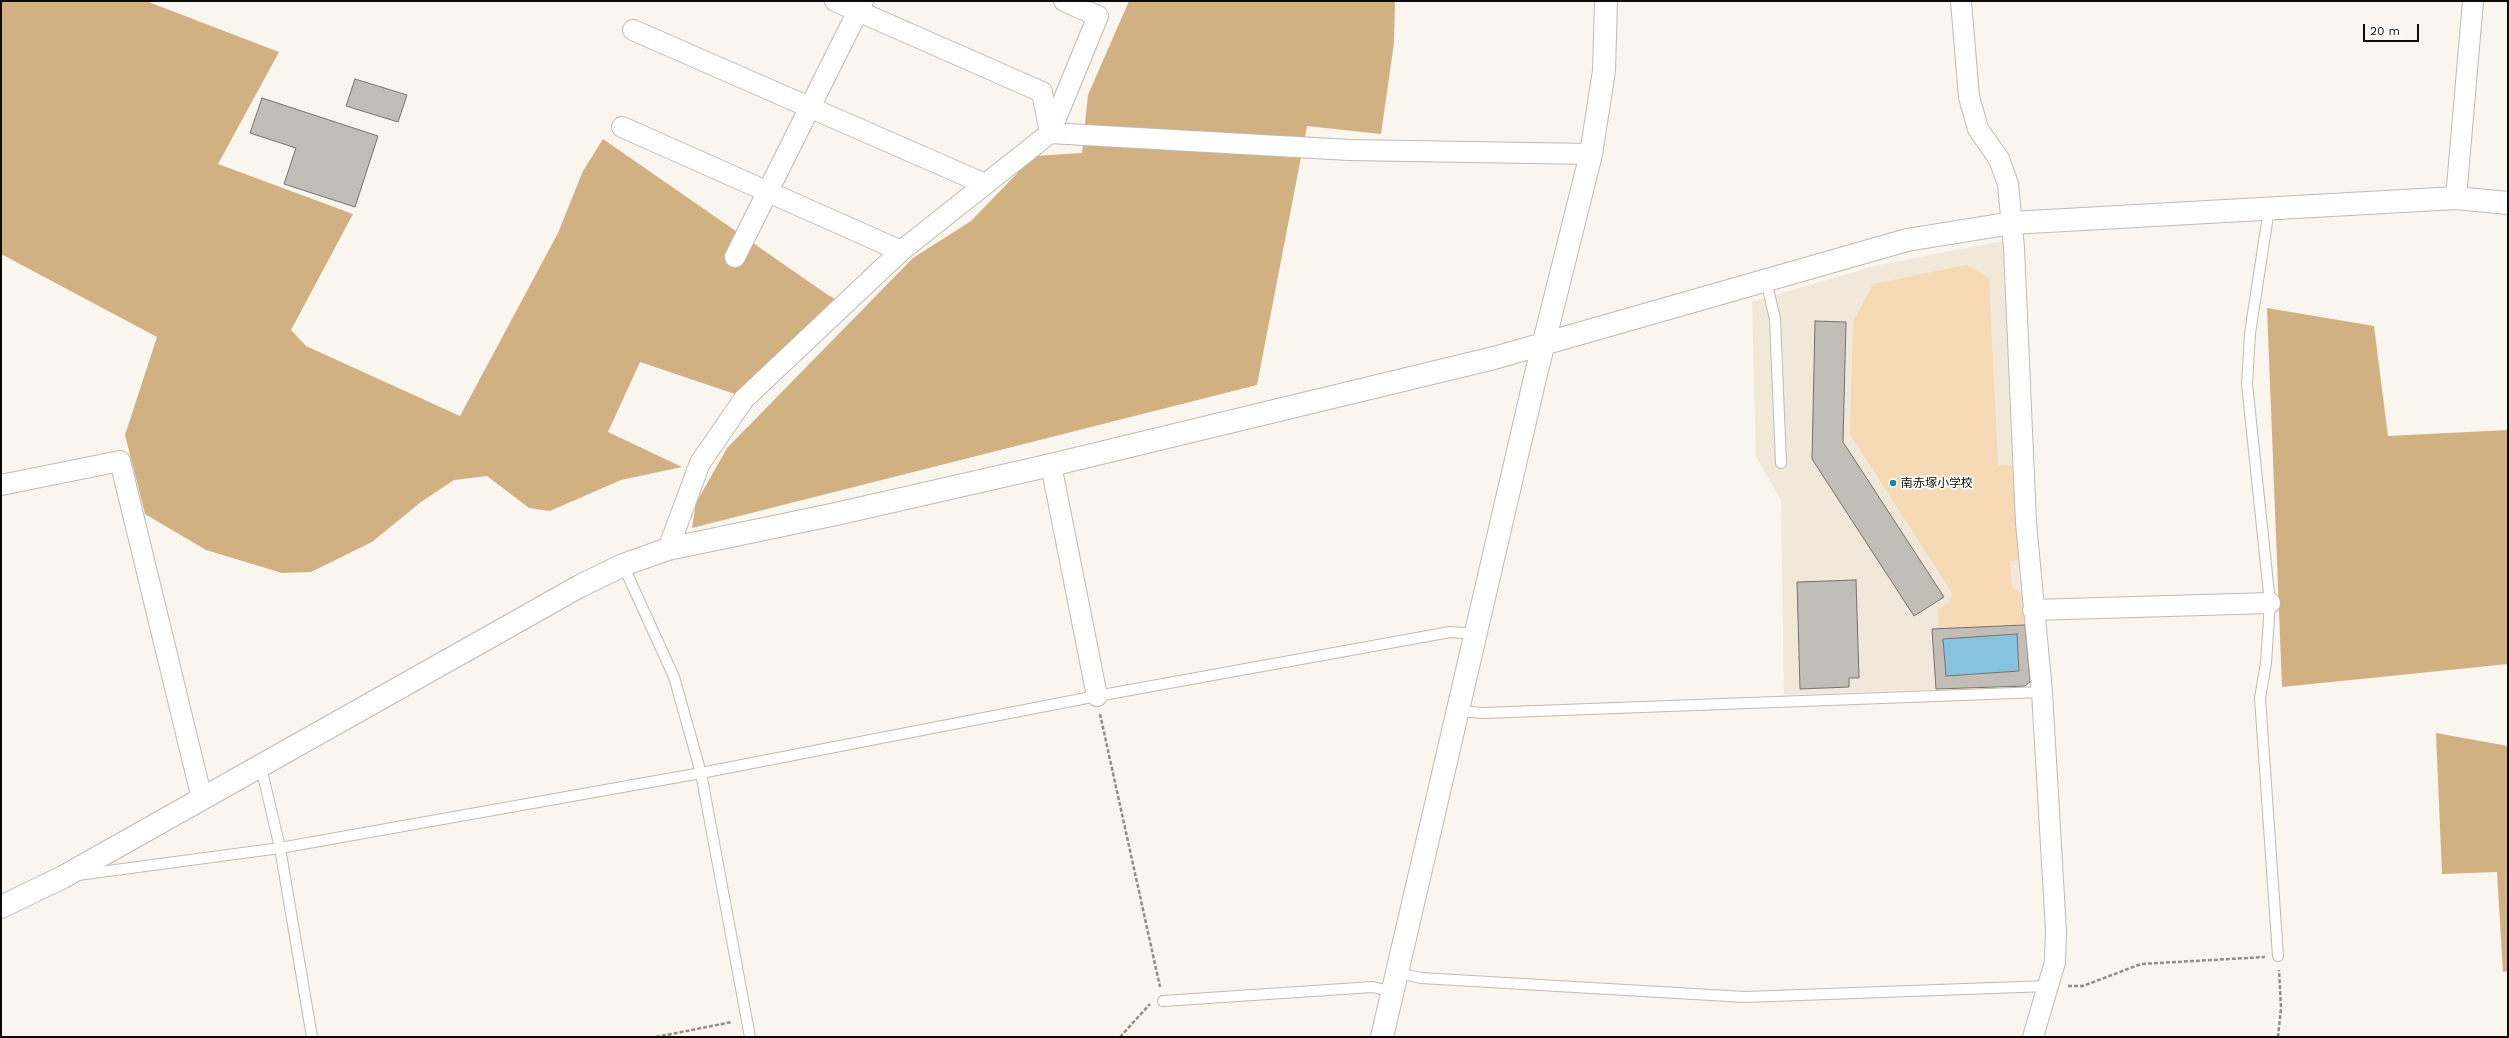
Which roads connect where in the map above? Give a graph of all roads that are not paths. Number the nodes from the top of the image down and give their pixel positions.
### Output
1 (835, 1) edge
2 (1064, 1) edge
3 (1606, 1) edge
4 (1961, 1) edge
5 (2473, 1) edge
6 (860, 6) edge
7 (633, 30) dead end
8 (810, 107) junction
9 (622, 127) dead end
10 (1050, 133) junction
11 (1591, 154) junction
12 (985, 184) junction
13 (768, 190) junction
14 (2456, 198) junction
15 (2508, 204) edge
16 (2269, 209) junction
17 (2012, 223) junction
18 (900, 251) junction
19 (735, 257) dead end
20 (1766, 280) junction
21 (1544, 344) junction
22 (1781, 463) dead end
23 (1051, 465) junction
24 (1, 485) edge
25 (668, 549) junction
26 (622, 565) junction
27 (2270, 603) junction
28 (2033, 610) junction
29 (1477, 634) junction
30 (2042, 692) junction
31 (1096, 696) junction
32 (1458, 711) junction
33 (260, 767) junction
34 (701, 773) junction
35 (202, 799) junction
36 (280, 848) junction
37 (62, 877) junction
38 (1, 907) edge
39 (2278, 956) road end
40 (1395, 982) junction
41 (2048, 986) junction
42 (1163, 1001) road end
43 (312, 1037) edge
44 (750, 1037) edge
45 (1382, 1037) edge
46 (2033, 1037) edge

1 - 6 street
2 - 10 street
3 - 11 street
4 - 17 street
5 - 14 street
6 - 8 street
6 - 10 street
7 - 8 street
8 - 12 street
8 - 13 street
9 - 13 street
10 - 11 street
10 - 12 street
11 - 21 street
12 - 18 street
13 - 18 street
13 - 19 street
14 - 15 street
14 - 16 street
16 - 17 street
16 - 27 lane
17 - 20 street
17 - 28 street
18 - 25 street
20 - 21 street
20 - 22 lane
21 - 23 street
21 - 29 street
23 - 25 street
23 - 31 street
24 - 35 street
25 - 26 street
26 - 33 street
26 - 34 lane
27 - 28 street
27 - 39 lane
28 - 30 street
29 - 31 lane
29 - 32 street
30 - 32 lane
30 - 41 street
31 - 34 lane
32 - 40 street
33 - 35 street
33 - 36 lane
34 - 36 lane
34 - 44 lane
35 - 37 street
36 - 37 lane
36 - 43 lane
37 - 38 street
40 - 41 lane
40 - 42 lane
40 - 45 street
41 - 46 street

